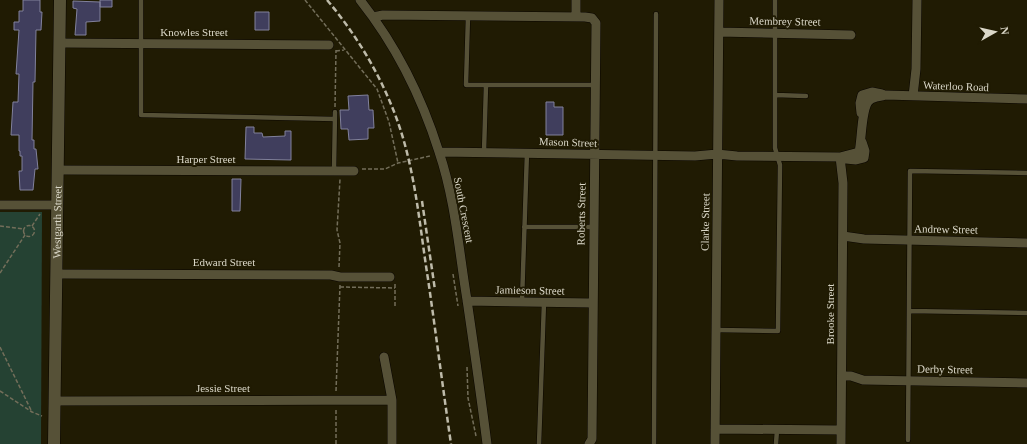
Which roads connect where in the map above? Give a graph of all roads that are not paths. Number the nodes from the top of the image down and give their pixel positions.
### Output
1 (60, 0) edge
2 (141, 0) edge
3 (360, 0) edge
4 (576, 0) edge
5 (720, 0) edge
6 (775, 0) edge
7 (917, 0) edge
8 (656, 14) dead end
9 (468, 16) junction
10 (373, 17) junction
11 (576, 17) junction
12 (719, 32) junction
13 (775, 33) junction
14 (851, 34) dead end
15 (60, 43) junction
16 (141, 43) junction
17 (332, 48) road end
18 (486, 85) junction
19 (596, 85) junction
20 (775, 95) junction
21 (806, 96) dead end
22 (916, 96) junction
23 (1027, 99) edge
24 (335, 112) road end
25 (335, 118) junction
26 (440, 152) junction
27 (484, 152) junction
28 (527, 152) junction
29 (594, 155) junction
30 (655, 156) junction
31 (717, 156) junction
32 (860, 156) joint
33 (777, 157) junction
34 (844, 158) junction
35 (58, 170) junction
36 (334, 171) junction
37 (354, 171) dead end
38 (1027, 173) edge
39 (0, 204) edge
40 (57, 205) junction
41 (524, 226) junction
42 (593, 227) junction
43 (843, 239) junction
44 (909, 241) junction
45 (1027, 243) edge
46 (56, 274) junction
47 (393, 280) road end
48 (467, 301) junction
49 (522, 301) junction
50 (544, 302) junction
51 (592, 303) junction
52 (909, 311) junction
53 (1027, 313) edge
54 (716, 330) junction
55 (384, 357) dead end
56 (842, 379) junction
57 (908, 380) junction
58 (1027, 383) edge
59 (54, 400) junction
60 (392, 400) junction
61 (715, 429) junction
62 (776, 430) junction
63 (841, 430) junction
64 (908, 440) dead end
65 (54, 444) edge
66 (392, 444) edge
67 (487, 444) edge
68 (539, 444) edge
69 (589, 444) edge
70 (654, 444) edge
71 (715, 444) edge
72 (776, 444) edge
73 (841, 444) edge

1 - 15 main road, Westgarth Street
2 - 16 lane
3 - 10 street, South Crescent
4 - 11 street
5 - 12 street, Clarke Street
6 - 13 lane
7 - 22 street
8 - 30 lane
9 - 10 street, Roberts Street
9 - 11 street, Roberts Street
9 - 18 lane
10 - 26 street, South Crescent
11 - 19 street, Roberts Street
12 - 13 street, Membrey Street
12 - 31 street, Clarke Street
13 - 14 street, Membrey Street
13 - 20 lane
15 - 16 street, Knowles Street
15 - 35 main road, Westgarth Street
16 - 17 street, Knowles Street
16 - 25 lane
18 - 19 lane
18 - 27 lane
19 - 29 street, Roberts Street
20 - 21 lane
20 - 33 lane
22 - 23 street, Waterloo Road
22 - 32 street, Waterloo Road
24 - 25 lane
25 - 36 lane
26 - 27 street, Mason Street
26 - 48 street, South Crescent
27 - 28 street, Mason Street
28 - 29 street, Mason Street
28 - 41 lane
29 - 30 street, Mason Street
29 - 42 street, Roberts Street
30 - 31 street, Mason Street
30 - 70 lane
31 - 33 street, Mason Street
31 - 54 street, Clarke Street
32 - 34 street, Mason Street
33 - 34 street, Mason Street
33 - 54 lane
34 - 43 street, Brooke Street
35 - 36 street, Harper Street
35 - 40 main road, Westgarth Street
36 - 37 street, Harper Street
38 - 44 lane
39 - 40 street
40 - 46 main road, Westgarth Street
41 - 42 lane
41 - 49 lane
42 - 51 street, Roberts Street
43 - 44 street, Andrew Street
43 - 56 street, Brooke Street
44 - 45 street, Andrew Street
44 - 52 lane
46 - 47 street, Edward Street
46 - 59 main road, Westgarth Street
48 - 49 street, Jamieson Street
48 - 67 street, South Crescent
49 - 50 street, Jamieson Street
50 - 51 street, Jamieson Street
50 - 68 lane
51 - 69 street, Roberts Street
52 - 53 lane
52 - 57 lane
54 - 61 street, Clarke Street
55 - 60 street
56 - 57 street, Derby Street
56 - 63 street, Brooke Street
57 - 58 street, Derby Street
57 - 64 lane
59 - 60 street, Jessie Street
59 - 65 main road, Westgarth Street
60 - 66 street
61 - 62 street
61 - 71 street, Clarke Street
62 - 63 street
62 - 72 lane
63 - 73 street, Brooke Street

